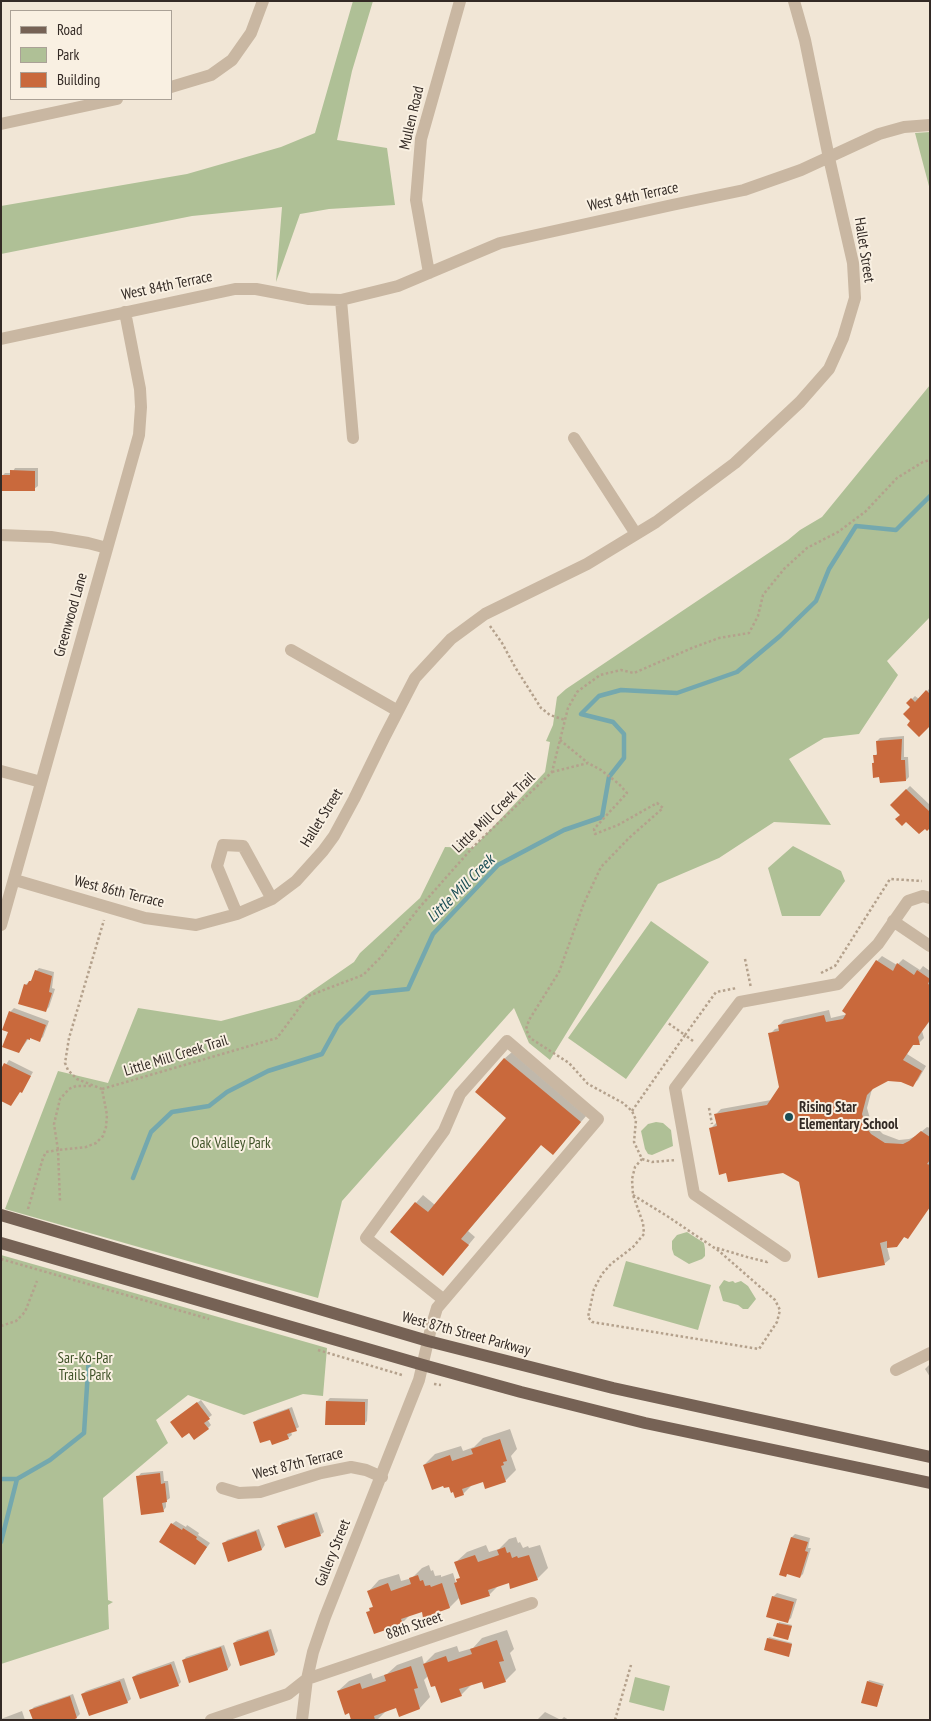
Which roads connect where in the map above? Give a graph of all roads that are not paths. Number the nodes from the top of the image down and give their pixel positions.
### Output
1 (263, 1) edge
2 (460, 1) edge
3 (794, 1) edge
4 (172, 87) edge
5 (112, 100) edge
6 (1, 124) edge
7 (930, 125) edge
8 (829, 158) junction
9 (429, 273) junction
10 (341, 300) junction
11 (124, 312) junction
12 (1, 338) edge
13 (354, 438) dead end
14 (574, 438) dead end
15 (636, 534) junction
16 (1, 535) edge
17 (107, 548) junction
18 (290, 650) dead end
19 (398, 711) junction
20 (1, 771) edge
21 (41, 782) junction
22 (15, 880) junction
23 (930, 898) edge
24 (272, 899) junction
25 (237, 914) junction
26 (893, 921) junction
27 (1, 924) edge
28 (930, 946) edge
29 (1, 1215) edge
30 (1, 1243) edge
31 (785, 1256) dead end
32 (444, 1300) junction
33 (428, 1342) junction
34 (930, 1353) edge
35 (423, 1366) junction
36 (896, 1370) dead end
37 (930, 1457) edge
38 (382, 1477) junction
39 (930, 1483) edge
40 (222, 1488) dead end
41 (532, 1603) dead end
42 (307, 1679) junction
43 (211, 1720) edge
44 (302, 1720) edge

1 - 4 street
2 - 9 street, Mullen Road
3 - 8 street, Hallet Street
5 - 6 street
7 - 8 street, West 84th Terrace
8 - 9 street, West 84th Terrace
8 - 15 street, Hallet Street
9 - 10 street, West 84th Terrace
10 - 11 street, West 84th Terrace
10 - 13 street
11 - 12 street, West 84th Terrace
11 - 17 street, Greenwood Lane
14 - 15 street
15 - 19 street, Hallet Street
16 - 17 street
17 - 21 street, Greenwood Lane
18 - 19 street
19 - 24 street, Hallet Street
20 - 21 street
21 - 22 street, Greenwood Lane
22 - 25 street, West 86th Terrace
22 - 27 street, Greenwood Lane
23 - 26 street
24 - 25 street, West 86th Terrace
24 - 25 street
26 - 28 street
26 - 31 street
29 - 33 main road, West 87th Street Parkway
30 - 35 main road
32 - 32 street, Gallery Street
32 - 33 street, Gallery Street
33 - 35 street, Gallery Street
33 - 37 main road, West 87th Street Parkway
34 - 36 street
35 - 38 street, Gallery Street
35 - 39 main road
38 - 40 street, West 87th Terrace
38 - 42 street, Gallery Street
41 - 42 street, 88th Street
42 - 43 street
42 - 44 street, Gallery Street

